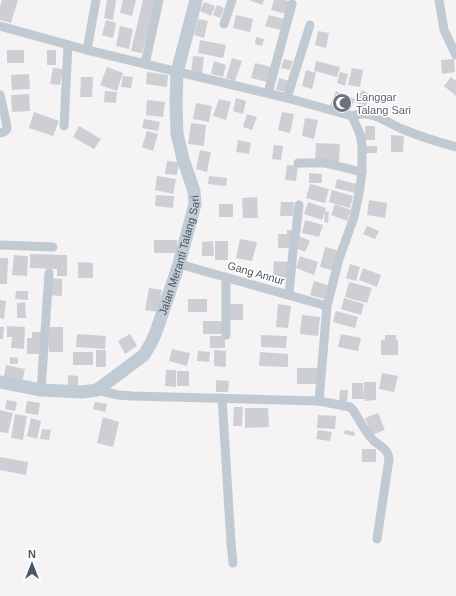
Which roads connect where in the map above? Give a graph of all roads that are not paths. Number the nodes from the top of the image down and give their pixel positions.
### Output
1 (96, 0) edge
2 (159, 0) edge
3 (196, 0) edge
4 (232, 0) edge
5 (439, 0) edge
6 (292, 4) dead end
7 (224, 24) dead end
8 (310, 25) dead end
9 (0, 26) edge
10 (68, 45) junction
11 (87, 50) junction
12 (456, 55) edge
13 (145, 64) junction
14 (177, 72) junction
15 (268, 94) junction
16 (0, 95) edge
17 (287, 98) junction
18 (352, 116) junction
19 (64, 126) dead end
20 (0, 133) edge
21 (456, 147) edge
22 (298, 163) dead end
23 (362, 172) junction
24 (299, 205) dead end
25 (0, 245) edge
26 (52, 247) dead end
27 (179, 264) junction
28 (49, 273) dead end
29 (226, 277) junction
30 (290, 295) junction
31 (327, 306) junction
32 (226, 336) dead end
33 (0, 382) edge
34 (42, 390) junction
35 (97, 390) junction
36 (222, 398) junction
37 (319, 401) junction
38 (377, 539) dead end
39 (233, 563) dead end

1 - 11 street
2 - 13 street
3 - 14 street, Jalan Meranti Talang Sari
4 - 7 street
5 - 12 street
6 - 15 street
8 - 17 street
9 - 10 street
10 - 11 street
10 - 19 street
11 - 13 street
13 - 14 street
14 - 15 street
14 - 27 street, Jalan Meranti Talang Sari
15 - 17 street
16 - 20 street
17 - 18 street
18 - 21 street
18 - 23 street
22 - 23 street
23 - 31 street
24 - 30 street
25 - 26 street
27 - 29 street, Gang Annur
27 - 35 street, Jalan Meranti Talang Sari
28 - 34 street
29 - 30 street, Gang Annur
29 - 32 street
30 - 31 street, Gang Annur
31 - 37 street
33 - 34 street
34 - 35 street
35 - 36 street
36 - 37 street
36 - 39 street
37 - 38 street

